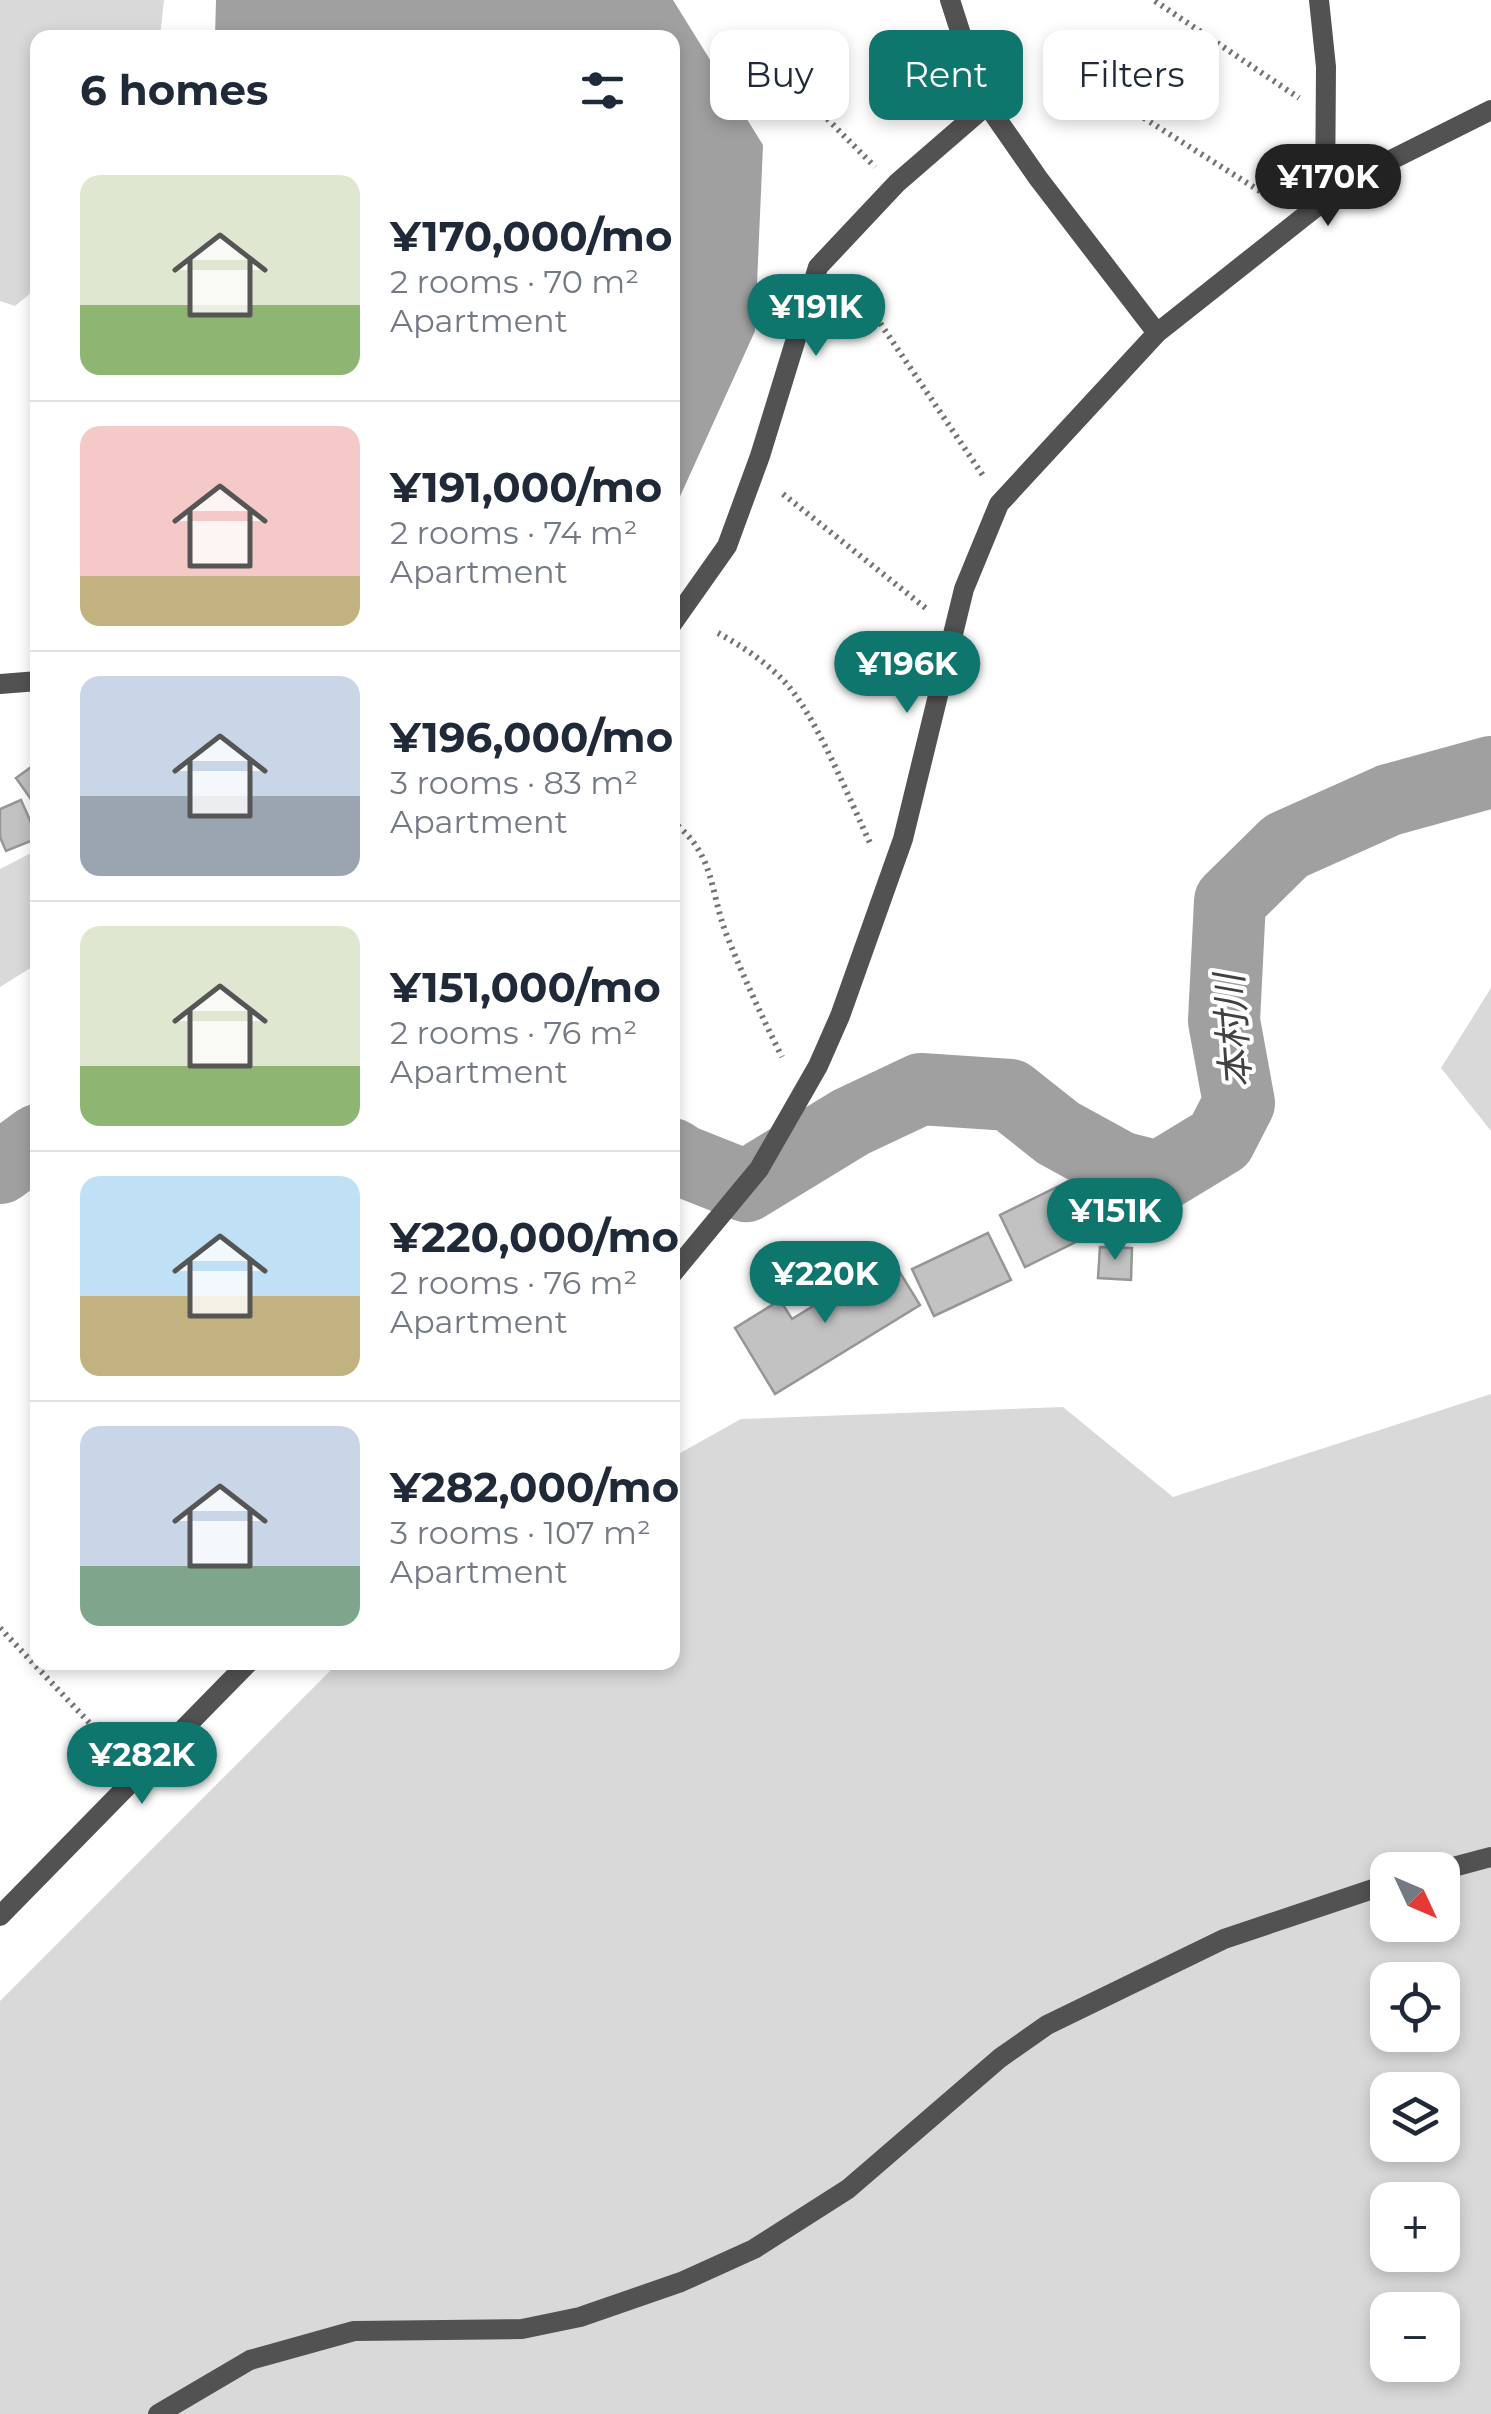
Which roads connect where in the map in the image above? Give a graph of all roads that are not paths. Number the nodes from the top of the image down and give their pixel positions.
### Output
1 (950, 0) edge
2 (1319, 0) edge
3 (960, 30) edge
4 (1491, 110) edge
5 (969, 120) edge
6 (997, 120) edge
7 (1325, 200) junction
8 (1157, 334) junction
9 (680, 613) edge
10 (30, 682) edge
11 (0, 684) edge
12 (680, 1264) edge
13 (241, 1670) edge
14 (1491, 1857) edge
15 (1460, 1865) edge
16 (1370, 1890) edge
17 (0, 1916) edge
18 (158, 2414) edge

1 - 3 street
2 - 7 street
4 - 7 street
5 - 9 street
6 - 8 street
7 - 8 street
8 - 12 street
10 - 11 street
13 - 17 street
14 - 15 street
16 - 18 street

